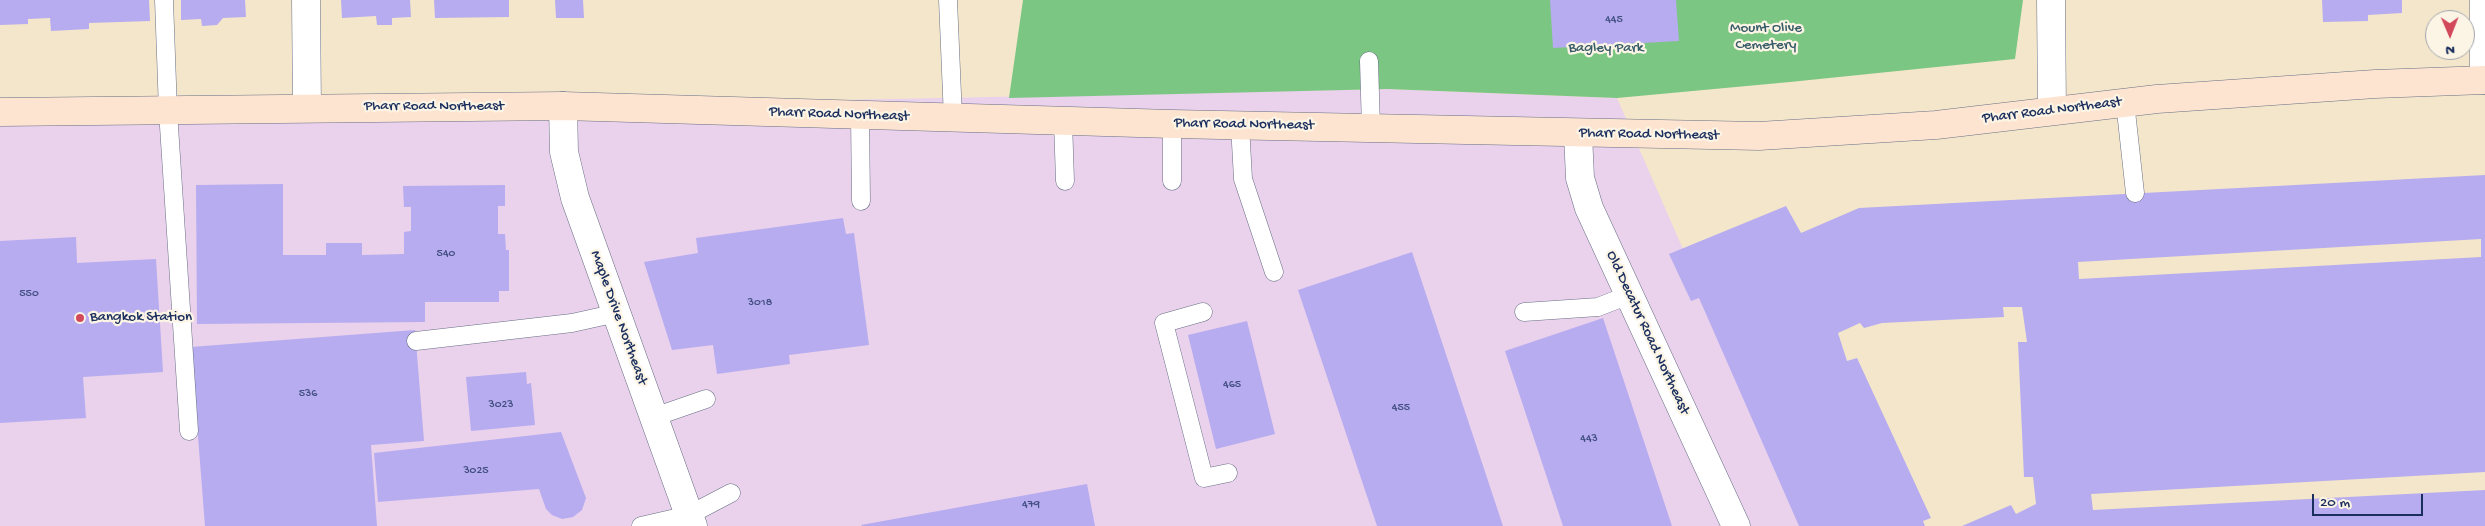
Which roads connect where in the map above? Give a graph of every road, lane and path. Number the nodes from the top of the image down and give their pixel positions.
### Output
1 (164, 0) edge
2 (306, 0) edge
3 (948, 0) edge
4 (2052, 0) edge
5 (2484, 0) edge
6 (1369, 61) dead end
7 (2485, 80) edge
8 (2126, 102) junction
9 (564, 106) junction
10 (307, 108) junction
11 (2052, 110) junction
12 (168, 111) junction
13 (0, 112) edge
14 (860, 116) junction
15 (952, 118) junction
16 (1064, 121) junction
17 (1172, 124) junction
18 (1240, 125) junction
19 (1371, 128) junction
20 (1578, 134) junction
21 (1064, 181) dead end
22 (1172, 181) dead end
23 (2135, 193) dead end
24 (861, 201) dead end
25 (1274, 272) dead end
26 (1629, 295) junction
27 (1204, 312) dead end
28 (1524, 312) dead end
29 (617, 313) junction
30 (416, 341) dead end
31 (706, 399) dead end
32 (654, 417) junction
33 (189, 431) dead end
34 (1228, 473) dead end
35 (731, 493) dead end
36 (691, 521) edge
37 (641, 526) edge
38 (1736, 526) edge

1 - 12 lane
2 - 10 street
3 - 15 lane
4 - 11 street
5 - 7 street
6 - 19 lane
7 - 8 street, Pharr Road Northeast
8 - 11 street, Pharr Road Northeast
8 - 23 lane
9 - 10 street, Pharr Road Northeast
9 - 14 street, Pharr Road Northeast
9 - 29 street, Maple Drive Northeast
10 - 12 street, Pharr Road Northeast
11 - 20 street, Pharr Road Northeast
12 - 13 street, Pharr Road Northeast
12 - 33 lane
14 - 15 street, Pharr Road Northeast
14 - 24 lane
15 - 16 street, Pharr Road Northeast
16 - 17 street, Pharr Road Northeast
16 - 21 lane
17 - 18 street, Pharr Road Northeast
17 - 22 lane
18 - 19 street, Pharr Road Northeast
18 - 25 lane
19 - 20 street, Pharr Road Northeast
20 - 26 street, Old Decatur Road Northeast
26 - 28 lane
26 - 38 street, Old Decatur Road Northeast
27 - 34 lane
29 - 30 lane
29 - 32 street, Maple Drive Northeast
31 - 32 lane
32 - 36 street, Maple Drive Northeast
35 - 36 lane
36 - 37 lane

